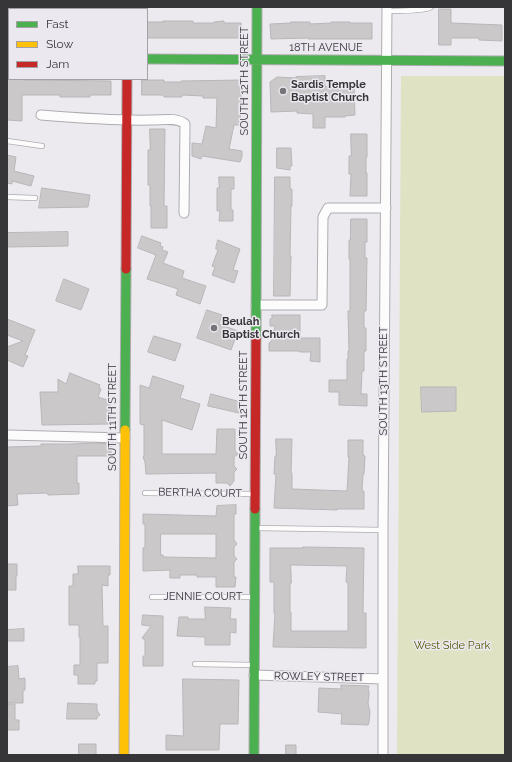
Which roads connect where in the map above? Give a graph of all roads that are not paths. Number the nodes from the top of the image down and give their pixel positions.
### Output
1 (257, 7) edge
2 (431, 7) edge
3 (387, 9) edge
4 (148, 59) edge
5 (257, 60) junction
6 (386, 60) junction
7 (505, 61) edge
8 (127, 80) edge
9 (41, 115) dead end
10 (126, 121) junction
11 (7, 141) edge
12 (42, 146) dead end
13 (7, 197) edge
14 (35, 198) dead end
15 (386, 208) junction
16 (184, 213) dead end
17 (256, 305) junction
18 (7, 435) edge
19 (125, 438) junction
20 (145, 493) dead end
21 (255, 494) junction
22 (256, 528) junction
23 (383, 530) junction
24 (152, 597) dead end
25 (255, 597) junction
26 (195, 664) dead end
27 (254, 665) junction
28 (254, 675) junction
29 (383, 678) junction
30 (124, 755) edge
31 (254, 755) edge
32 (383, 755) edge

1 - 5 street, SOUTH 12TH STREET
2 - 3 lane
3 - 6 street, SOUTH 13TH STREET
4 - 5 street, 18TH AVENUE
5 - 6 street, 18TH AVENUE
5 - 17 street, SOUTH 12TH STREET
6 - 7 street, 18TH AVENUE
6 - 15 street, SOUTH 13TH STREET
8 - 10 street, SOUTH 11TH STREET
9 - 10 street
10 - 16 street
10 - 19 street, SOUTH 11TH STREET
11 - 12 lane
13 - 14 lane
15 - 17 street
15 - 23 street, SOUTH 13TH STREET
17 - 21 street, SOUTH 12TH STREET
18 - 19 street
19 - 30 street, SOUTH 11TH STREET
20 - 21 lane, BERTHA COURT
21 - 22 street, SOUTH 12TH STREET
22 - 23 lane
22 - 25 street, SOUTH 12TH STREET
23 - 29 street, SOUTH 13TH STREET
24 - 25 lane, JENNIE COURT
25 - 27 street, SOUTH 12TH STREET
26 - 27 lane
27 - 28 street, SOUTH 12TH STREET
28 - 29 street, ROWLEY STREET
28 - 31 street, SOUTH 12TH STREET
29 - 32 street, SOUTH 13TH STREET

